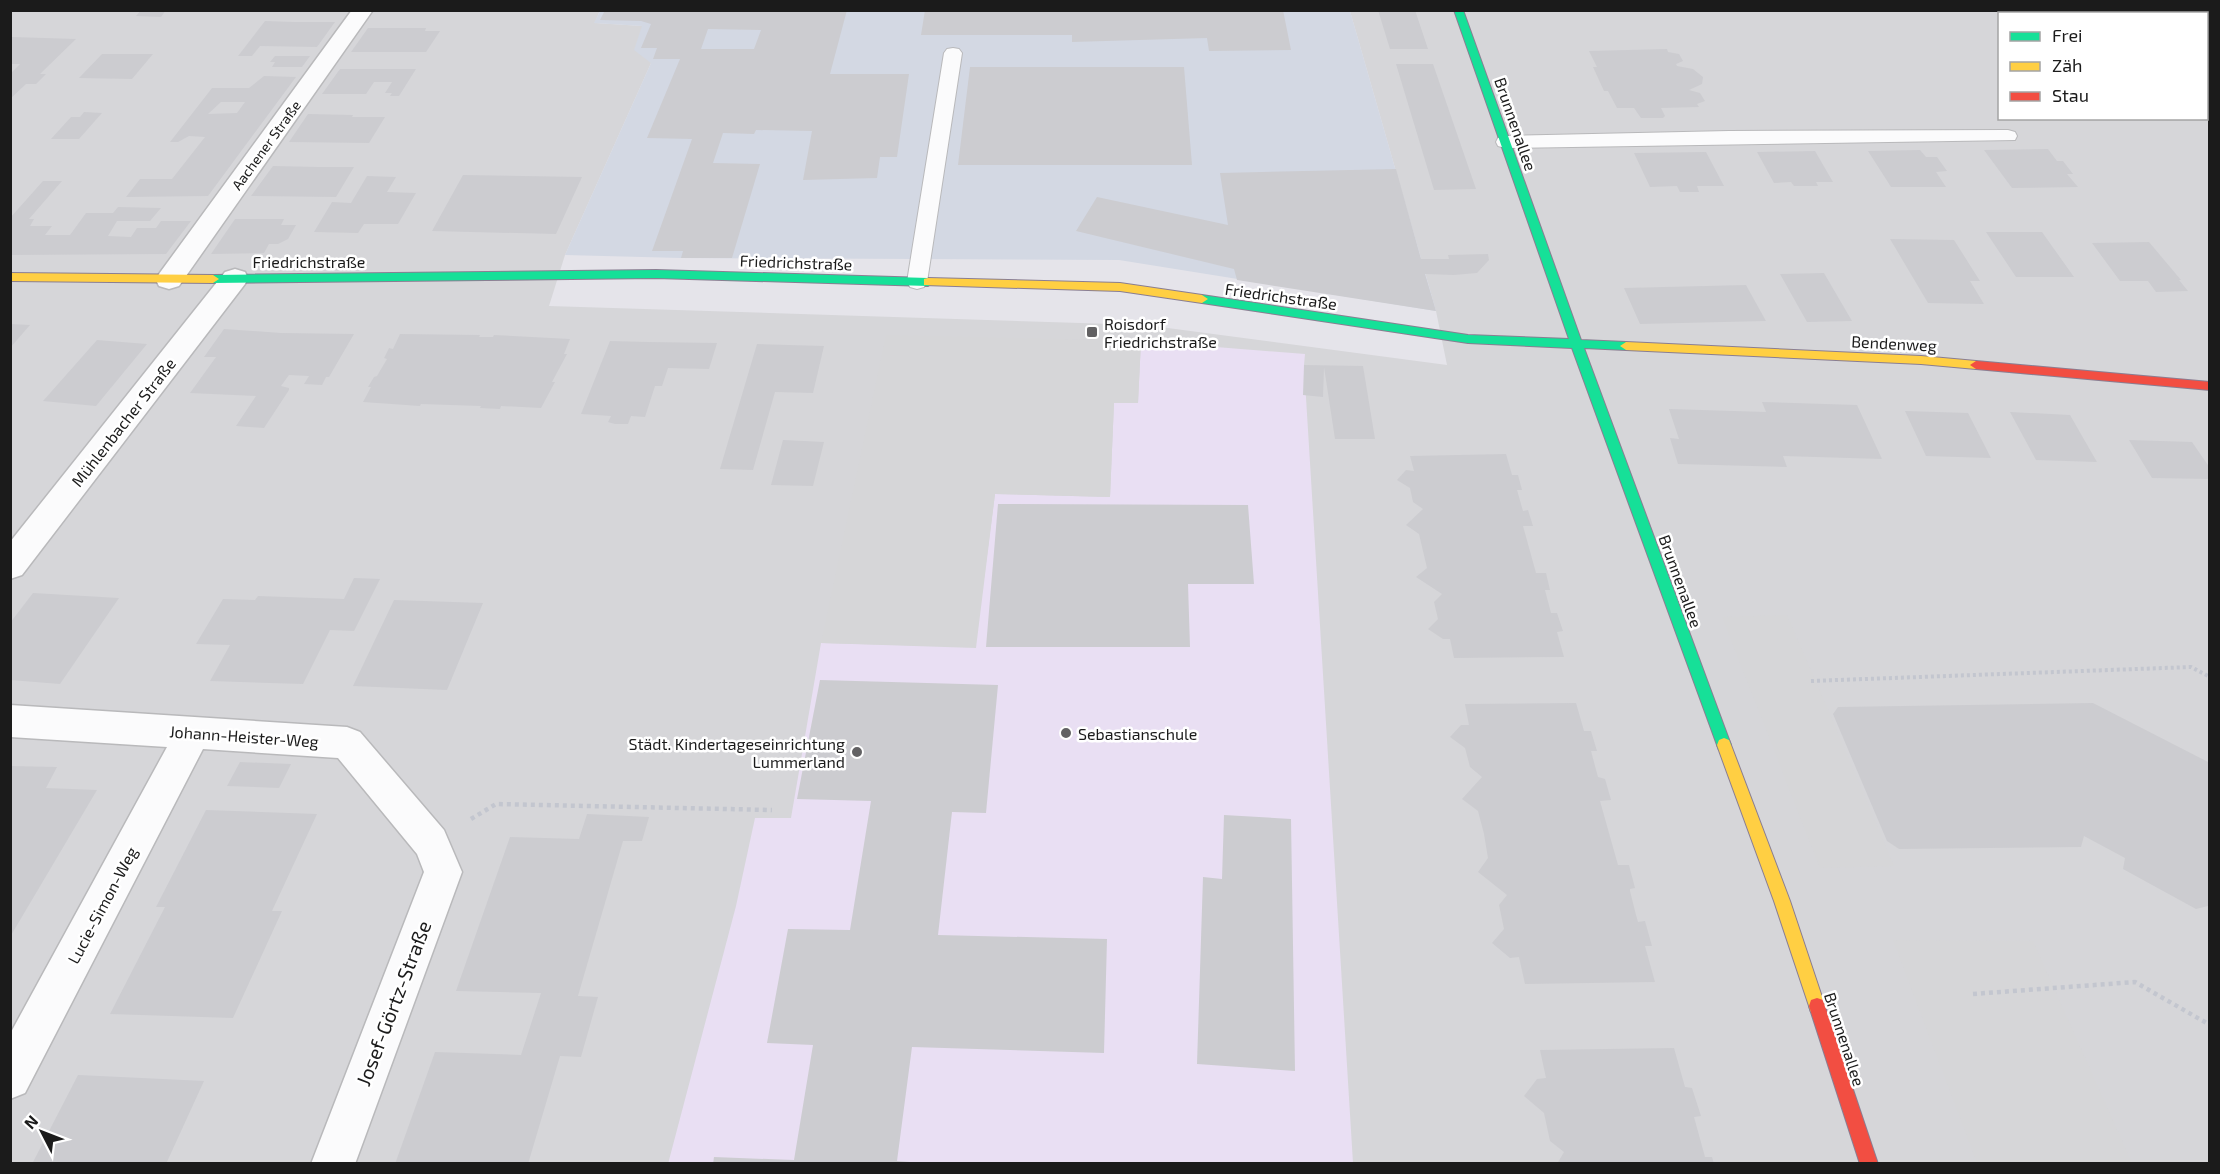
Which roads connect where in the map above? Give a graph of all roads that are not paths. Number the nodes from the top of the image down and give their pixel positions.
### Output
1 (363, 10) edge
2 (1458, 10) edge
3 (952, 53) dead end
4 (2008, 136) dead end
5 (1504, 142) junction
6 (10, 277) edge
7 (235, 278) junction
8 (169, 280) junction
9 (916, 282) junction
10 (1576, 344) junction
11 (2210, 386) edge
12 (10, 566) edge
13 (10, 721) edge
14 (195, 732) junction
15 (431, 843) joint
16 (10, 1078) edge
17 (333, 1164) edge
18 (1869, 1164) edge

1 - 8 street, Aachener Straße
2 - 5 street, Brunnenallee
3 - 9 lane
4 - 5 lane
5 - 10 street, Brunnenallee
6 - 8 street, Friedrichstraße
7 - 8 street, Friedrichstraße
7 - 9 street, Friedrichstraße
7 - 12 street, Mühlenbacher Straße
9 - 10 street, Friedrichstraße
10 - 11 street, Bendenweg
10 - 18 street, Brunnenallee
13 - 14 street, Johann-Heister-Weg
14 - 15 street, Johann-Heister-Weg
14 - 16 street, Lucie-Simon-Weg
15 - 17 street, Josef-Görtz-Straße

